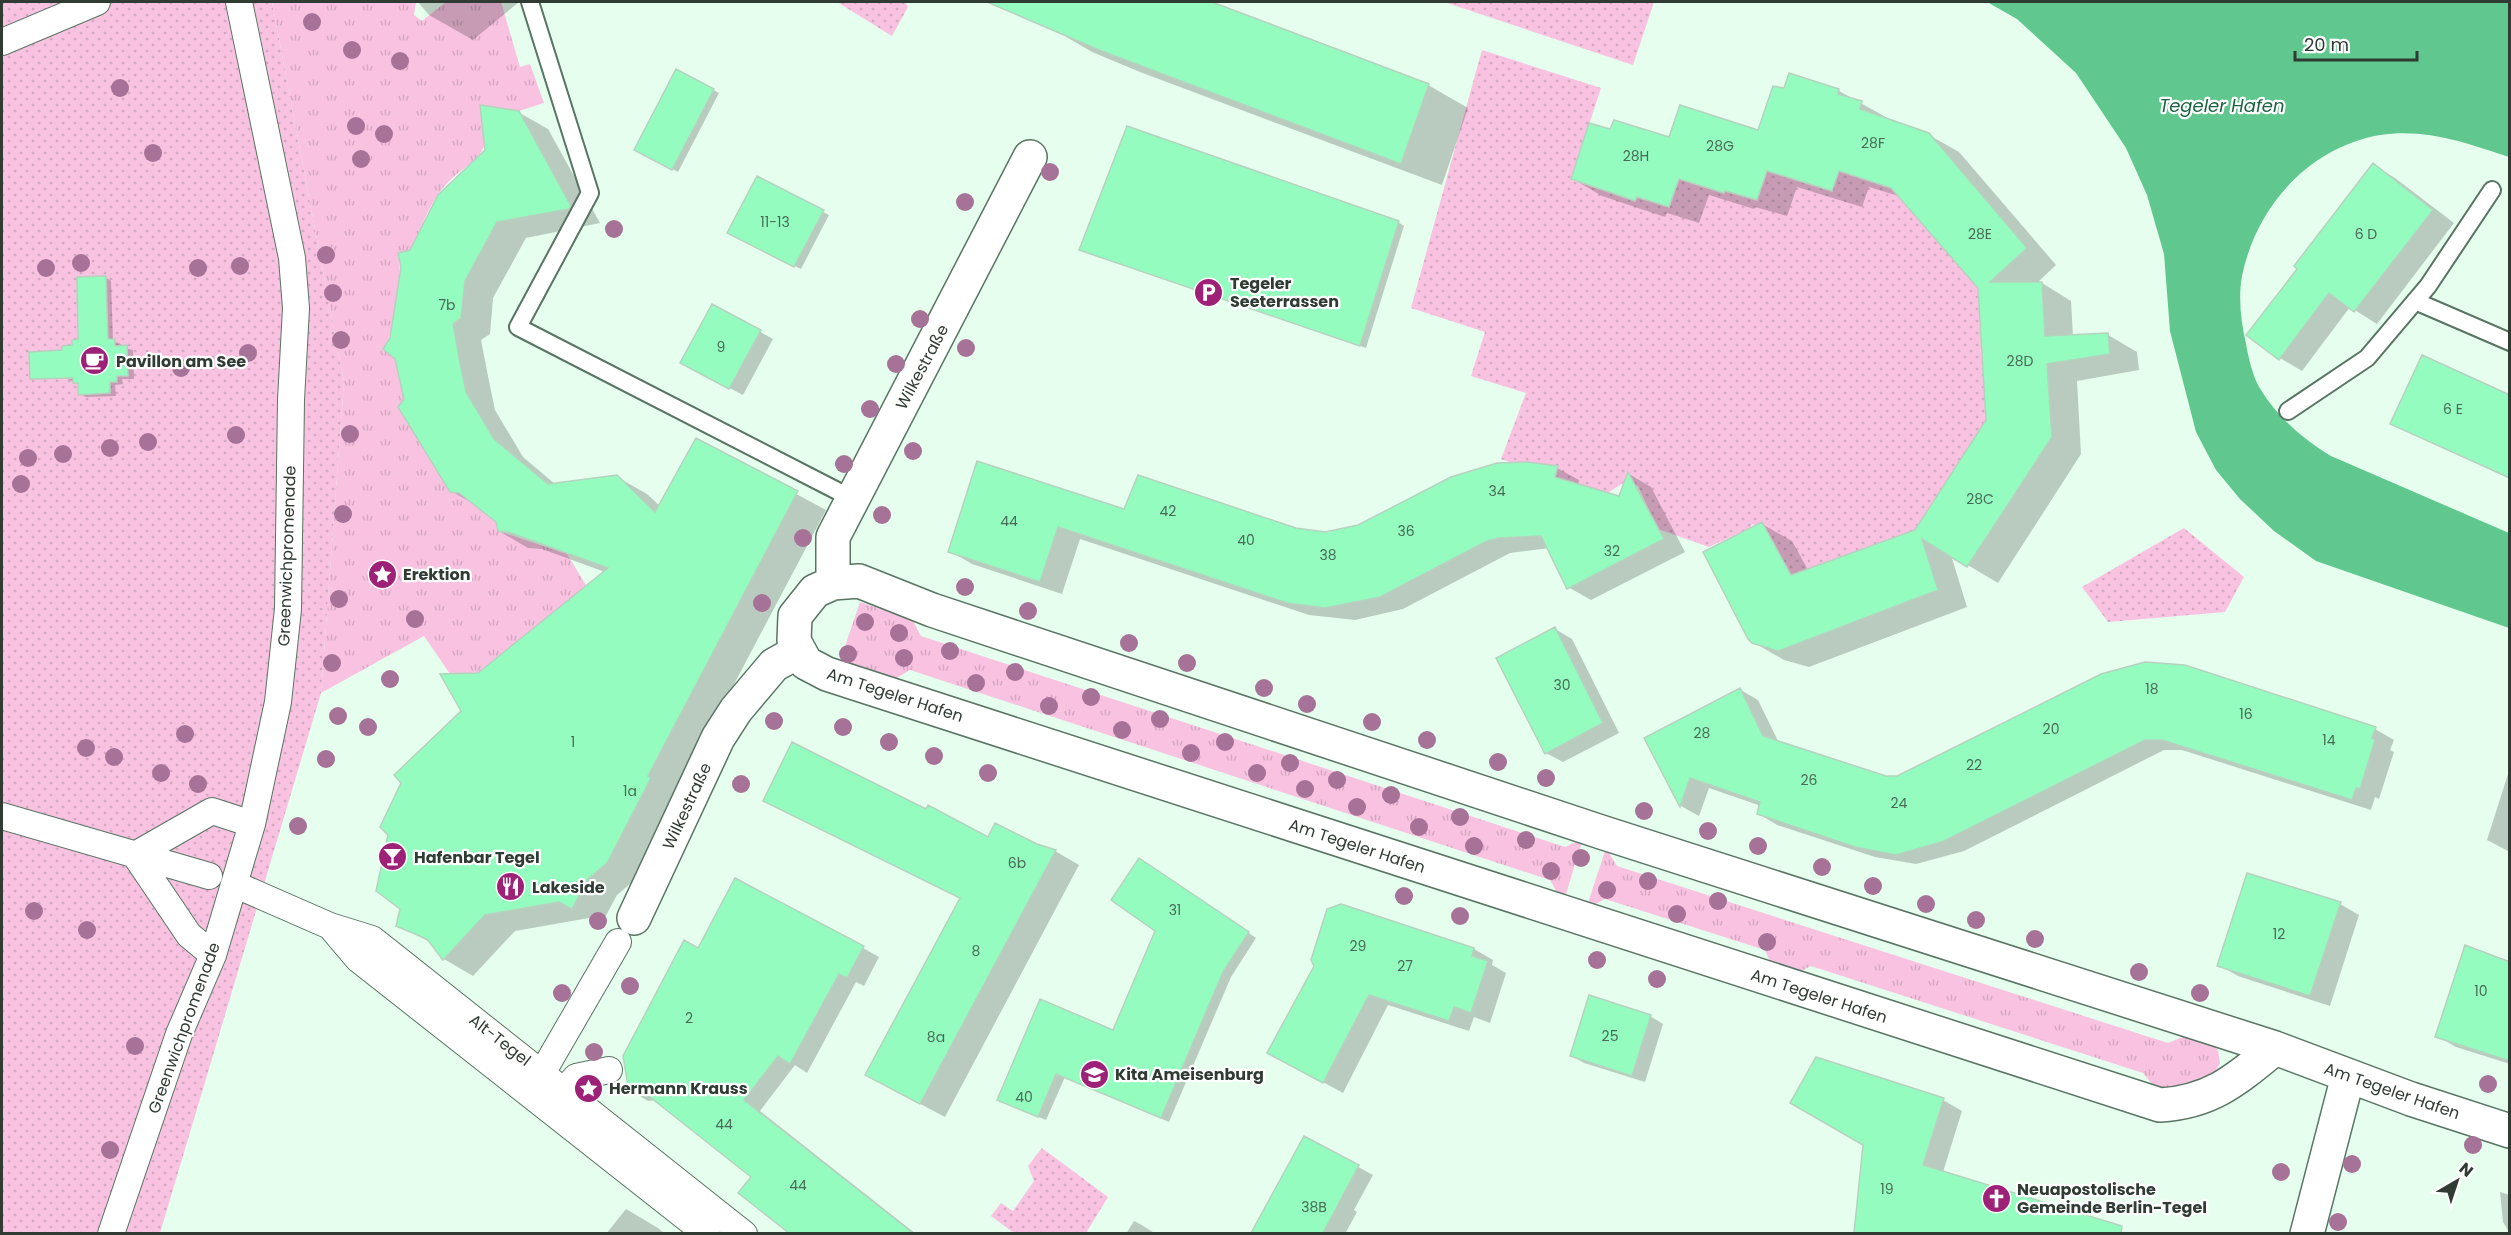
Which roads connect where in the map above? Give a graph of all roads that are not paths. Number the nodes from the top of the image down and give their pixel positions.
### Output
1 (98, 2) edge
2 (239, 2) edge
3 (530, 2) edge
4 (2, 42) edge
5 (1030, 157) dead end
6 (2493, 190) dead end
7 (2415, 301) junction
8 (2510, 342) edge
9 (2288, 411) dead end
10 (853, 499) junction
11 (833, 583) junction
12 (799, 651) junction
13 (2, 816) edge
14 (252, 824) junction
15 (135, 855) junction
16 (209, 876) dead end
17 (234, 884) junction
18 (626, 930) joint
19 (213, 955) junction
20 (2275, 1048) junction
21 (609, 1071) dead end
22 (2348, 1076) junction
23 (536, 1084) junction
24 (556, 1100) junction
25 (2510, 1131) edge
26 (111, 1233) edge
27 (707, 1233) edge
28 (744, 1233) edge
29 (2307, 1233) edge

1 - 4 street
2 - 14 street, Greenwichpromenade
3 - 10 lane
5 - 10 street, Wilkestraße
6 - 7 lane
7 - 8 lane
7 - 9 lane
10 - 11 street, Wilkestraße
11 - 12 street
11 - 20 street, Am Tegeler Hafen
12 - 18 street, Wilkestraße
12 - 20 street, Am Tegeler Hafen
13 - 15 street
14 - 15 street
14 - 17 street, Greenwichpromenade
15 - 16 street
15 - 19 street
17 - 19 street, Greenwichpromenade
17 - 23 street, Alt-Tegel
18 - 23 street, Wilkestraße
19 - 26 street, Greenwichpromenade
20 - 22 street, Am Tegeler Hafen
21 - 24 street
22 - 25 street, Am Tegeler Hafen
22 - 29 street
23 - 24 street, Alt-Tegel
24 - 27 street
24 - 28 street, Alt-Tegel

